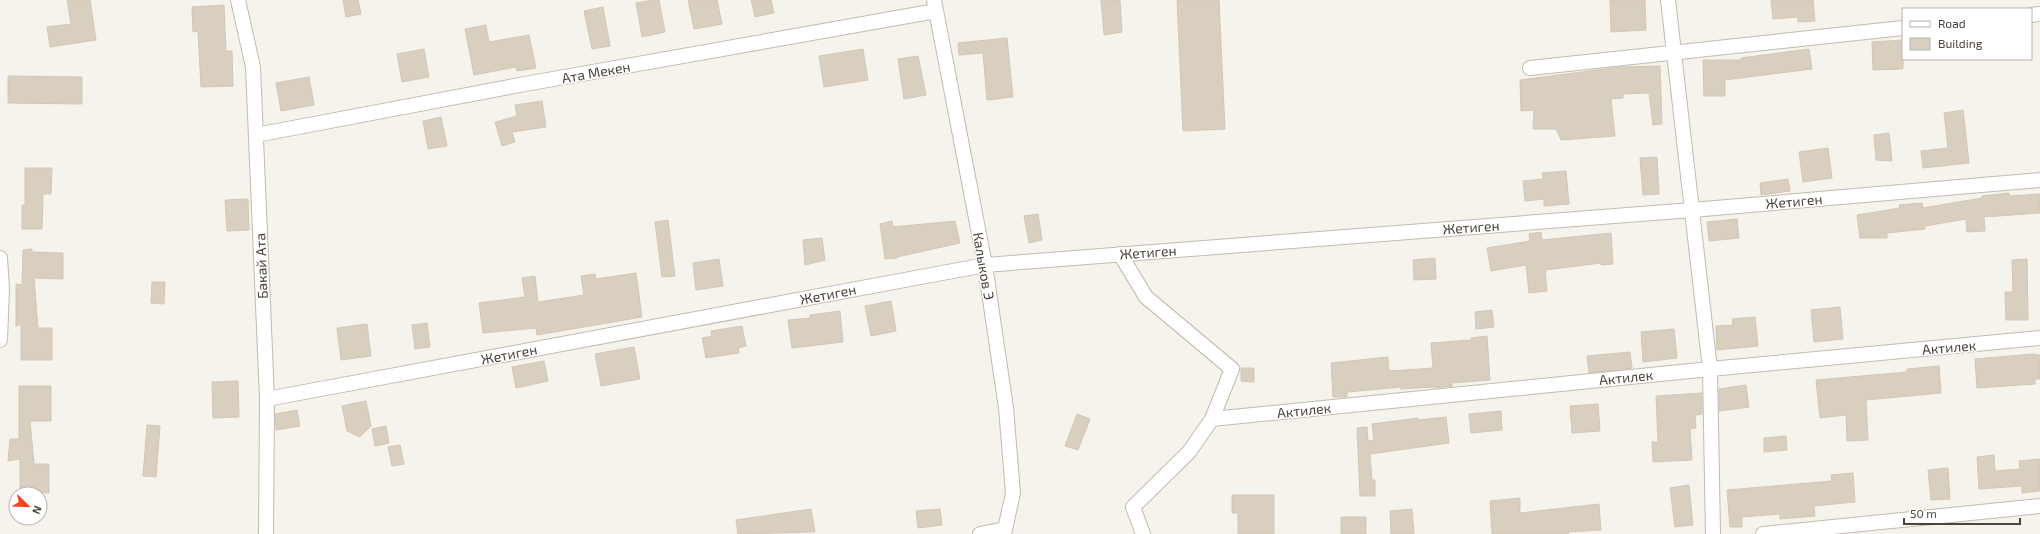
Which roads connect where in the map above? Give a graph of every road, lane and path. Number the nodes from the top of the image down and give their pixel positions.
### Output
1 (238, 0) edge
2 (1668, 0) edge
3 (935, 5) edge
4 (1902, 28) edge
5 (1674, 53) junction
6 (1530, 68) dead end
7 (256, 135) junction
8 (2040, 180) edge
9 (1692, 210) junction
10 (1120, 254) junction
11 (0, 258) edge
12 (985, 265) junction
13 (2040, 338) edge
14 (0, 340) edge
15 (1710, 369) junction
16 (267, 399) junction
17 (1212, 419) junction
18 (2040, 506) edge
19 (1004, 532) edge
20 (266, 534) edge
21 (980, 534) edge
22 (1143, 534) edge
23 (1713, 534) edge
24 (1763, 534) edge

1 - 7 street, Бакай Ата
2 - 5 street
3 - 7 street, Ата Мекен
3 - 12 street, Калыков Э
4 - 5 street
5 - 6 street
5 - 9 street
7 - 16 street, Бакай Ата
8 - 9 street, Жетиген
9 - 10 street, Жетиген
9 - 15 street
10 - 12 street, Жетиген
10 - 17 street
11 - 14 street
12 - 16 street, Жетиген
12 - 19 street, Калыков Э
13 - 15 street, Актилек
15 - 17 street, Актилек
15 - 23 street
16 - 20 street, Бакай Ата
17 - 22 street
18 - 24 street
19 - 21 street

